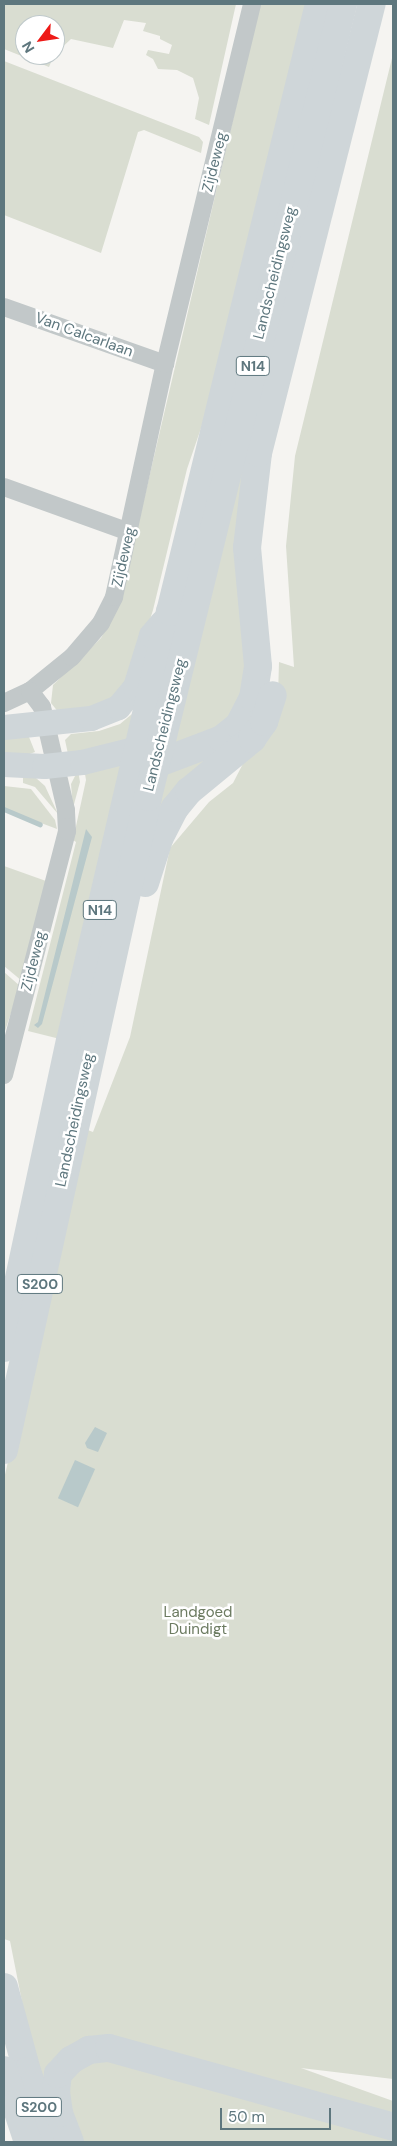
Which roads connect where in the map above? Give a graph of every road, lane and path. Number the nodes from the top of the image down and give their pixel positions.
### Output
1 (252, 4) edge
2 (319, 4) edge
3 (343, 4) edge
4 (372, 4) edge
5 (4, 307) edge
6 (165, 364) junction
7 (276, 388) junction
8 (4, 486) edge
9 (130, 532) junction
10 (170, 612) junction
11 (30, 691) junction
12 (4, 703) edge
13 (46, 722) junction
14 (4, 727) edge
15 (147, 755) junction
16 (4, 764) edge
17 (56, 765) junction
18 (110, 964) junction
19 (81, 1044) junction
20 (4, 1075) edge
21 (4, 1348) edge
22 (4, 1450) edge
23 (4, 1987) edge
24 (4, 2070) edge
25 (393, 2127) edge
26 (28, 2142) edge
27 (51, 2142) edge
28 (70, 2142) edge

1 - 6 street, Zijdeweg
2 - 10 main road, Landscheidingsweg / N14
3 - 15 main road, Landscheidingsweg / N14
4 - 7 main road, N14
5 - 6 street, Van Calcarlaan
6 - 9 street, Zijdeweg
7 - 15 main road, N14
7 - 18 main road, N14
8 - 9 street
9 - 11 street, Zijdeweg
10 - 13 street
10 - 15 main road, Landscheidingsweg / N14
11 - 12 street
11 - 13 street, Zijdeweg
13 - 14 street
13 - 17 street, Zijdeweg
15 - 17 street
15 - 18 main road, Landscheidingsweg / N14
15 - 19 main road, Landscheidingsweg / N14
16 - 17 street
17 - 20 street, Zijdeweg
18 - 19 main road, Landscheidingsweg / N14
19 - 21 main road, Landscheidingsweg / S200
19 - 22 main road, Landscheidingsweg / S200
23 - 27 main road, S200
24 - 26 main road, S200
25 - 28 main road

